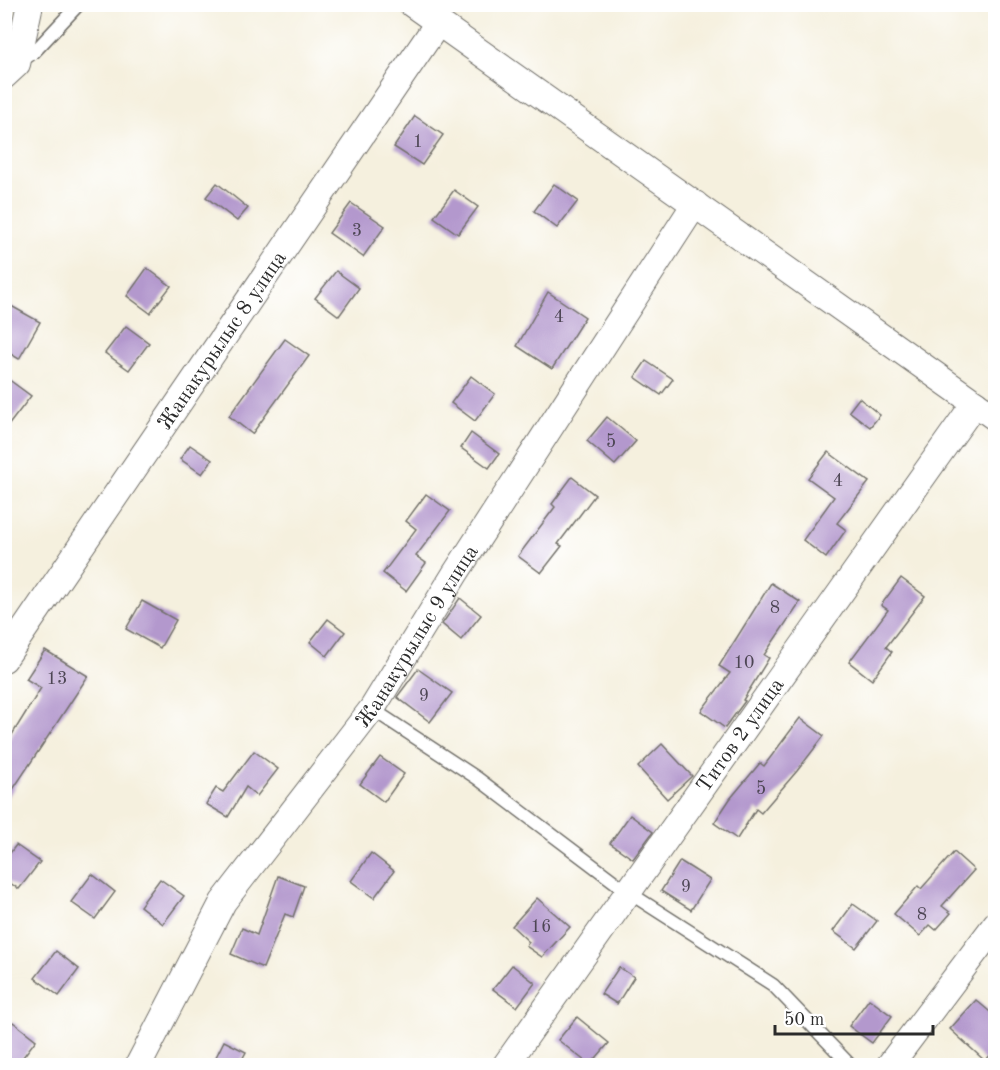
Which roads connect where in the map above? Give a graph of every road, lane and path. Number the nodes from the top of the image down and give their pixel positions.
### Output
1 (30, 4) edge
2 (79, 4) edge
3 (412, 4) edge
4 (438, 23) junction
5 (11, 70) edge
6 (695, 204) junction
7 (986, 411) edge
8 (4, 659) edge
9 (372, 709) junction
10 (628, 892) junction
11 (996, 924) edge
12 (138, 1065) edge
13 (505, 1065) edge
14 (851, 1065) edge
15 (889, 1065) edge

1 - 5 street
2 - 5 lane
3 - 4 street
4 - 6 street
4 - 8 street, Жанакурылыс 8 улица
6 - 7 street
6 - 9 street, Жанакурылыс 9 улица
7 - 10 street, Титов 2 улица
9 - 10 lane
9 - 12 street, Жанакурылыс 9 улица
10 - 13 street, Титов 2 улица
10 - 14 lane
11 - 15 street

